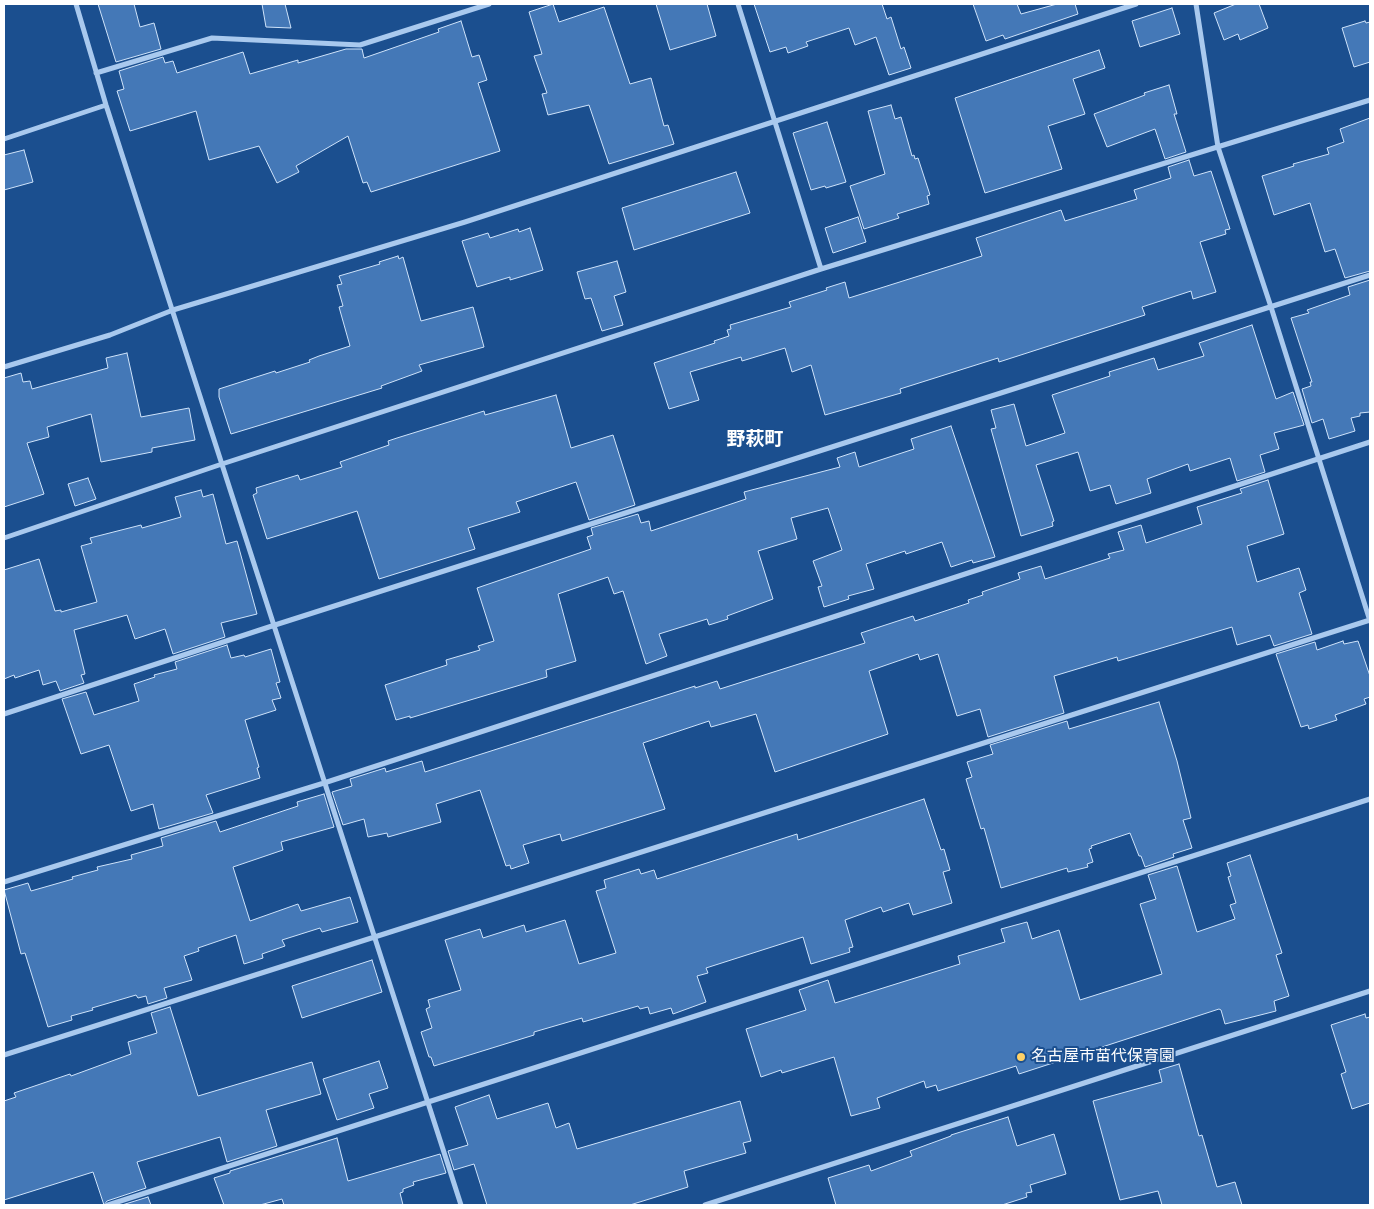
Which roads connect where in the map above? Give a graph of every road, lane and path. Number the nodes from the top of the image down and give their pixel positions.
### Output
1 (76, 4) edge
2 (489, 4) edge
3 (738, 4) edge
4 (1136, 4) edge
5 (1196, 4) edge
6 (96, 73) junction
7 (1370, 100) edge
8 (106, 105) junction
9 (774, 121) junction
10 (4, 139) edge
11 (1218, 147) junction
12 (821, 269) junction
13 (1370, 275) edge
14 (1271, 307) junction
15 (173, 310) junction
16 (4, 367) edge
17 (1370, 442) edge
18 (1319, 458) junction
19 (222, 464) junction
20 (4, 538) edge
21 (1370, 620) edge
22 (275, 625) junction
23 (4, 714) edge
24 (324, 783) junction
25 (1370, 799) edge
26 (4, 882) edge
27 (375, 936) junction
28 (1370, 991) edge
29 (4, 1055) edge
30 (428, 1103) junction
31 (108, 1205) edge
32 (461, 1205) edge
33 (705, 1205) edge

1 - 6 street
2 - 6 street
3 - 9 street
4 - 9 street
5 - 11 street
6 - 8 street
7 - 11 street
8 - 10 street
8 - 15 street
9 - 12 street
9 - 15 street
11 - 12 street
11 - 14 street
12 - 19 street
13 - 14 street
14 - 18 street
14 - 22 street
15 - 16 street
15 - 19 street
17 - 18 street
18 - 21 street
18 - 24 street
19 - 20 street
19 - 22 street
21 - 27 street
22 - 23 street
22 - 24 street
24 - 26 street
24 - 27 street
25 - 30 street
27 - 29 street
27 - 30 street
28 - 33 street
30 - 31 street
30 - 32 street

